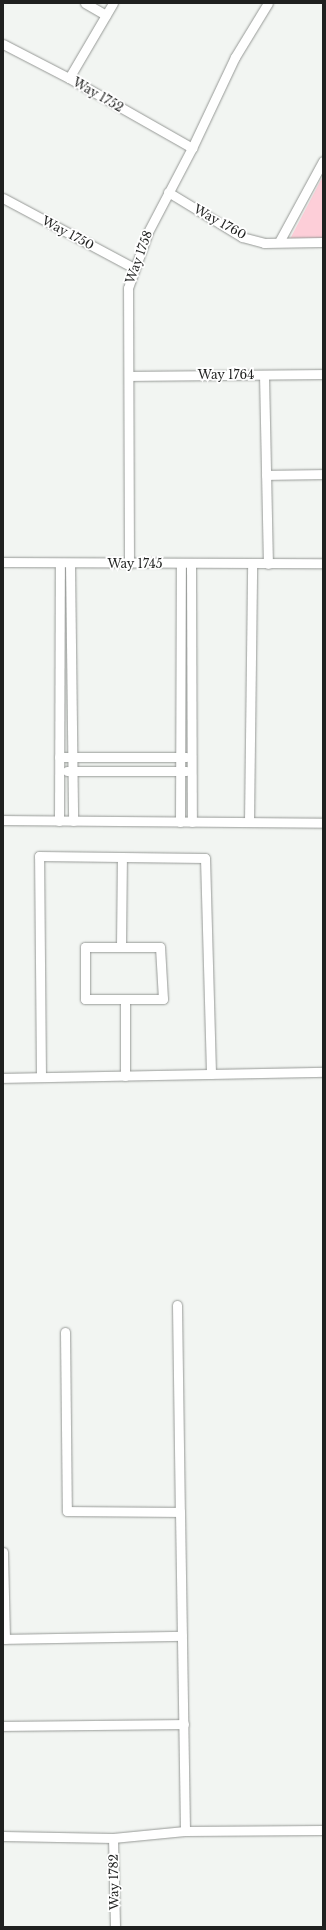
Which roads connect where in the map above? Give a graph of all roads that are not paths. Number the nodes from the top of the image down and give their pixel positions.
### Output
1 (85, 3) edge
2 (113, 3) edge
3 (268, 3) edge
4 (106, 15) junction
5 (3, 44) edge
6 (69, 78) junction
7 (192, 148) junction
8 (323, 162) edge
9 (168, 192) junction
10 (3, 198) edge
11 (279, 242) junction
12 (323, 242) edge
13 (134, 268) junction
14 (323, 374) edge
15 (264, 375) junction
16 (129, 376) junction
17 (323, 474) edge
18 (266, 475) junction
19 (3, 562) edge
20 (60, 563) junction
21 (70, 563) junction
22 (323, 563) edge
23 (129, 564) junction
24 (181, 564) junction
25 (191, 564) junction
26 (252, 564) junction
27 (268, 564) junction
28 (59, 757) junction
29 (72, 757) junction
30 (180, 757) junction
31 (192, 757) junction
32 (59, 770) junction
33 (72, 771) junction
34 (181, 771) junction
35 (192, 771) junction
36 (3, 820) edge
37 (59, 821) junction
38 (73, 821) junction
39 (180, 822) junction
40 (192, 822) junction
41 (249, 822) junction
42 (323, 823) edge
43 (122, 857) junction
44 (122, 947) junction
45 (125, 999) junction
46 (323, 1072) edge
47 (211, 1074) junction
48 (125, 1076) junction
49 (41, 1077) junction
50 (3, 1078) edge
51 (177, 1305) dead end
52 (65, 1332) dead end
53 (180, 1512) junction
54 (3, 1552) edge
55 (182, 1636) junction
56 (4, 1639) edge
57 (184, 1724) junction
58 (3, 1726) edge
59 (323, 1830) edge
60 (185, 1831) junction
61 (3, 1836) edge
62 (113, 1838) junction
63 (115, 1927) edge

1 - 4 street
2 - 4 street
3 - 7 street, Way 1758
4 - 6 street
5 - 6 street, Way 1752
6 - 7 street, Way 1752
7 - 9 street, Way 1758
8 - 11 street
9 - 11 street, Way 1760
9 - 13 street, Way 1758
10 - 13 street, Way 1750
11 - 12 street, Way 1760
13 - 16 street, Way 1758
14 - 15 street, Way 1764
15 - 16 street, Way 1764
15 - 18 street
16 - 23 street, Way 1758
17 - 18 street
18 - 27 street
19 - 20 street, Way 1745
20 - 21 street, Way 1745
20 - 28 street
21 - 23 street, Way 1745
21 - 29 street
22 - 27 street, Way 1745
23 - 24 street, Way 1745
24 - 25 street, Way 1745
24 - 30 street
25 - 26 street, Way 1745
25 - 31 street
26 - 27 street, Way 1745
26 - 41 street
28 - 29 street
28 - 32 street
29 - 30 street
29 - 33 street
30 - 31 street
30 - 34 street
31 - 35 street
32 - 33 street
32 - 37 street
33 - 34 street
33 - 38 street
34 - 35 street
34 - 39 street
35 - 40 street
36 - 37 street
37 - 38 street
38 - 39 street
39 - 40 street
40 - 41 street
41 - 42 street
43 - 44 street
43 - 47 street
43 - 49 street
44 - 45 street
44 - 45 street
45 - 48 street
46 - 47 street
47 - 48 street
48 - 49 street
49 - 50 street
51 - 53 street
52 - 53 street
53 - 55 street
54 - 56 street
55 - 56 street
55 - 57 street
57 - 58 street
57 - 60 street
59 - 60 street
60 - 62 street
61 - 62 street
62 - 63 street, Way 1782

